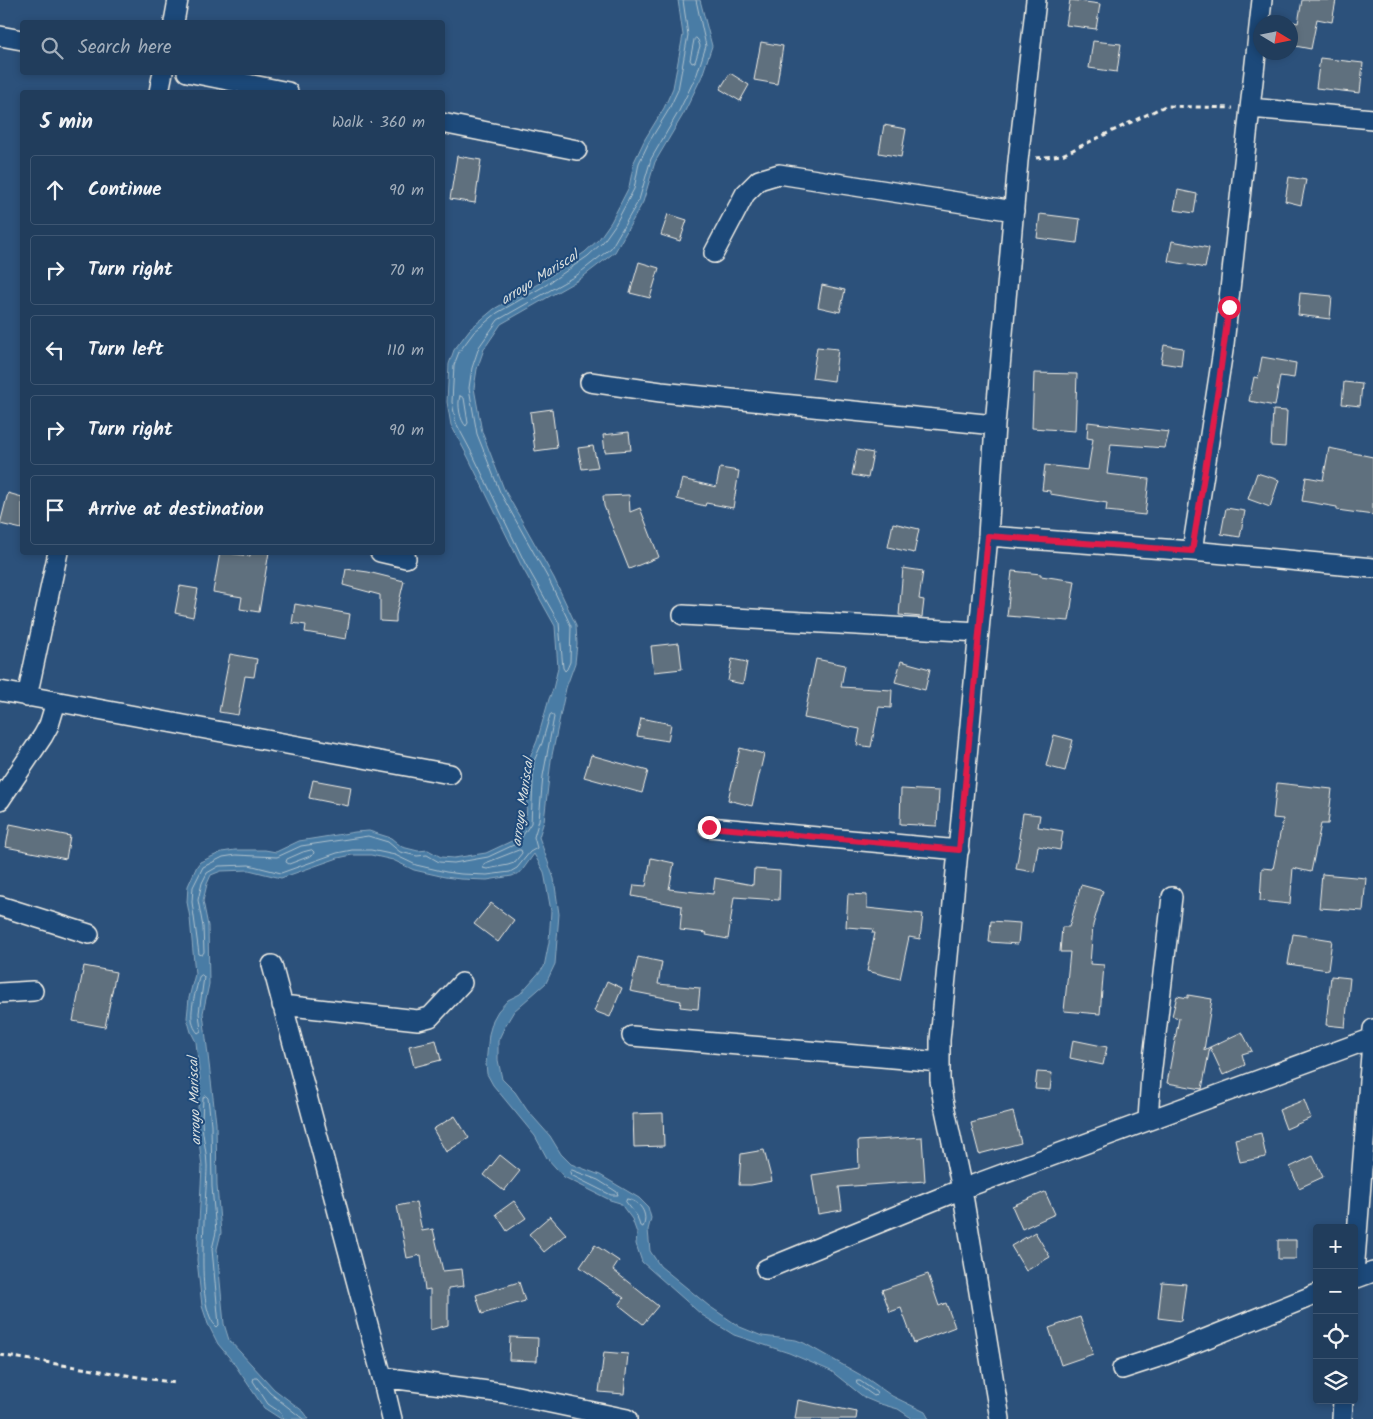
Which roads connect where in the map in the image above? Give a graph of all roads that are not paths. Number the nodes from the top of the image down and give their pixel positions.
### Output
1 (178, 0) edge
2 (1036, 0) edge
3 (1262, 0) edge
4 (174, 20) edge
5 (0, 36) edge
6 (20, 40) edge
7 (162, 75) edge
8 (202, 75) edge
9 (159, 90) edge
10 (278, 90) edge
11 (1250, 108) junction
12 (1373, 119) edge
13 (445, 124) edge
14 (577, 150) dead end
15 (1014, 210) junction
16 (714, 253) dead end
17 (590, 382) dead end
18 (995, 425) junction
19 (988, 536) junction
20 (1192, 551) junction
21 (57, 555) edge
22 (393, 555) edge
23 (406, 558) dead end
24 (1373, 568) edge
25 (683, 615) dead end
26 (979, 632) junction
27 (0, 691) edge
28 (27, 697) junction
29 (56, 702) junction
30 (450, 774) dead end
31 (0, 800) edge
32 (709, 827) dead end
33 (959, 850) junction
34 (1172, 897) dead end
35 (0, 906) edge
36 (89, 934) dead end
37 (272, 965) dead end
38 (462, 983) dead end
39 (33, 991) dead end
40 (0, 992) edge
41 (282, 1005) junction
42 (1373, 1035) edge
43 (632, 1036) dead end
44 (940, 1062) junction
45 (1148, 1119) junction
46 (962, 1189) junction
47 (766, 1268) dead end
48 (1354, 1269) edge
49 (1373, 1272) edge
50 (1358, 1278) edge
51 (1313, 1296) edge
52 (1122, 1369) dead end
53 (382, 1377) junction
54 (1343, 1404) edge
55 (392, 1419) edge
56 (627, 1419) edge
57 (1000, 1419) edge
58 (1342, 1419) edge

1 - 4 street
2 - 15 street
3 - 11 street
5 - 6 street
7 - 9 street
8 - 10 street
11 - 12 street
11 - 20 street
13 - 14 street
15 - 16 street
15 - 18 street
17 - 18 street
18 - 19 street
19 - 20 street
19 - 26 street
20 - 24 street
21 - 28 street
22 - 23 street
25 - 26 street
26 - 33 street
27 - 28 street
28 - 29 street
29 - 30 street
29 - 31 street
32 - 33 street
33 - 44 street
34 - 45 street
35 - 36 street
37 - 41 street
38 - 41 street
39 - 40 street
41 - 53 street
42 - 45 street
42 - 48 street
43 - 44 street
44 - 46 street
45 - 46 street
46 - 47 street
46 - 57 street
49 - 50 street
51 - 52 street
53 - 55 street
53 - 56 street
54 - 58 street

